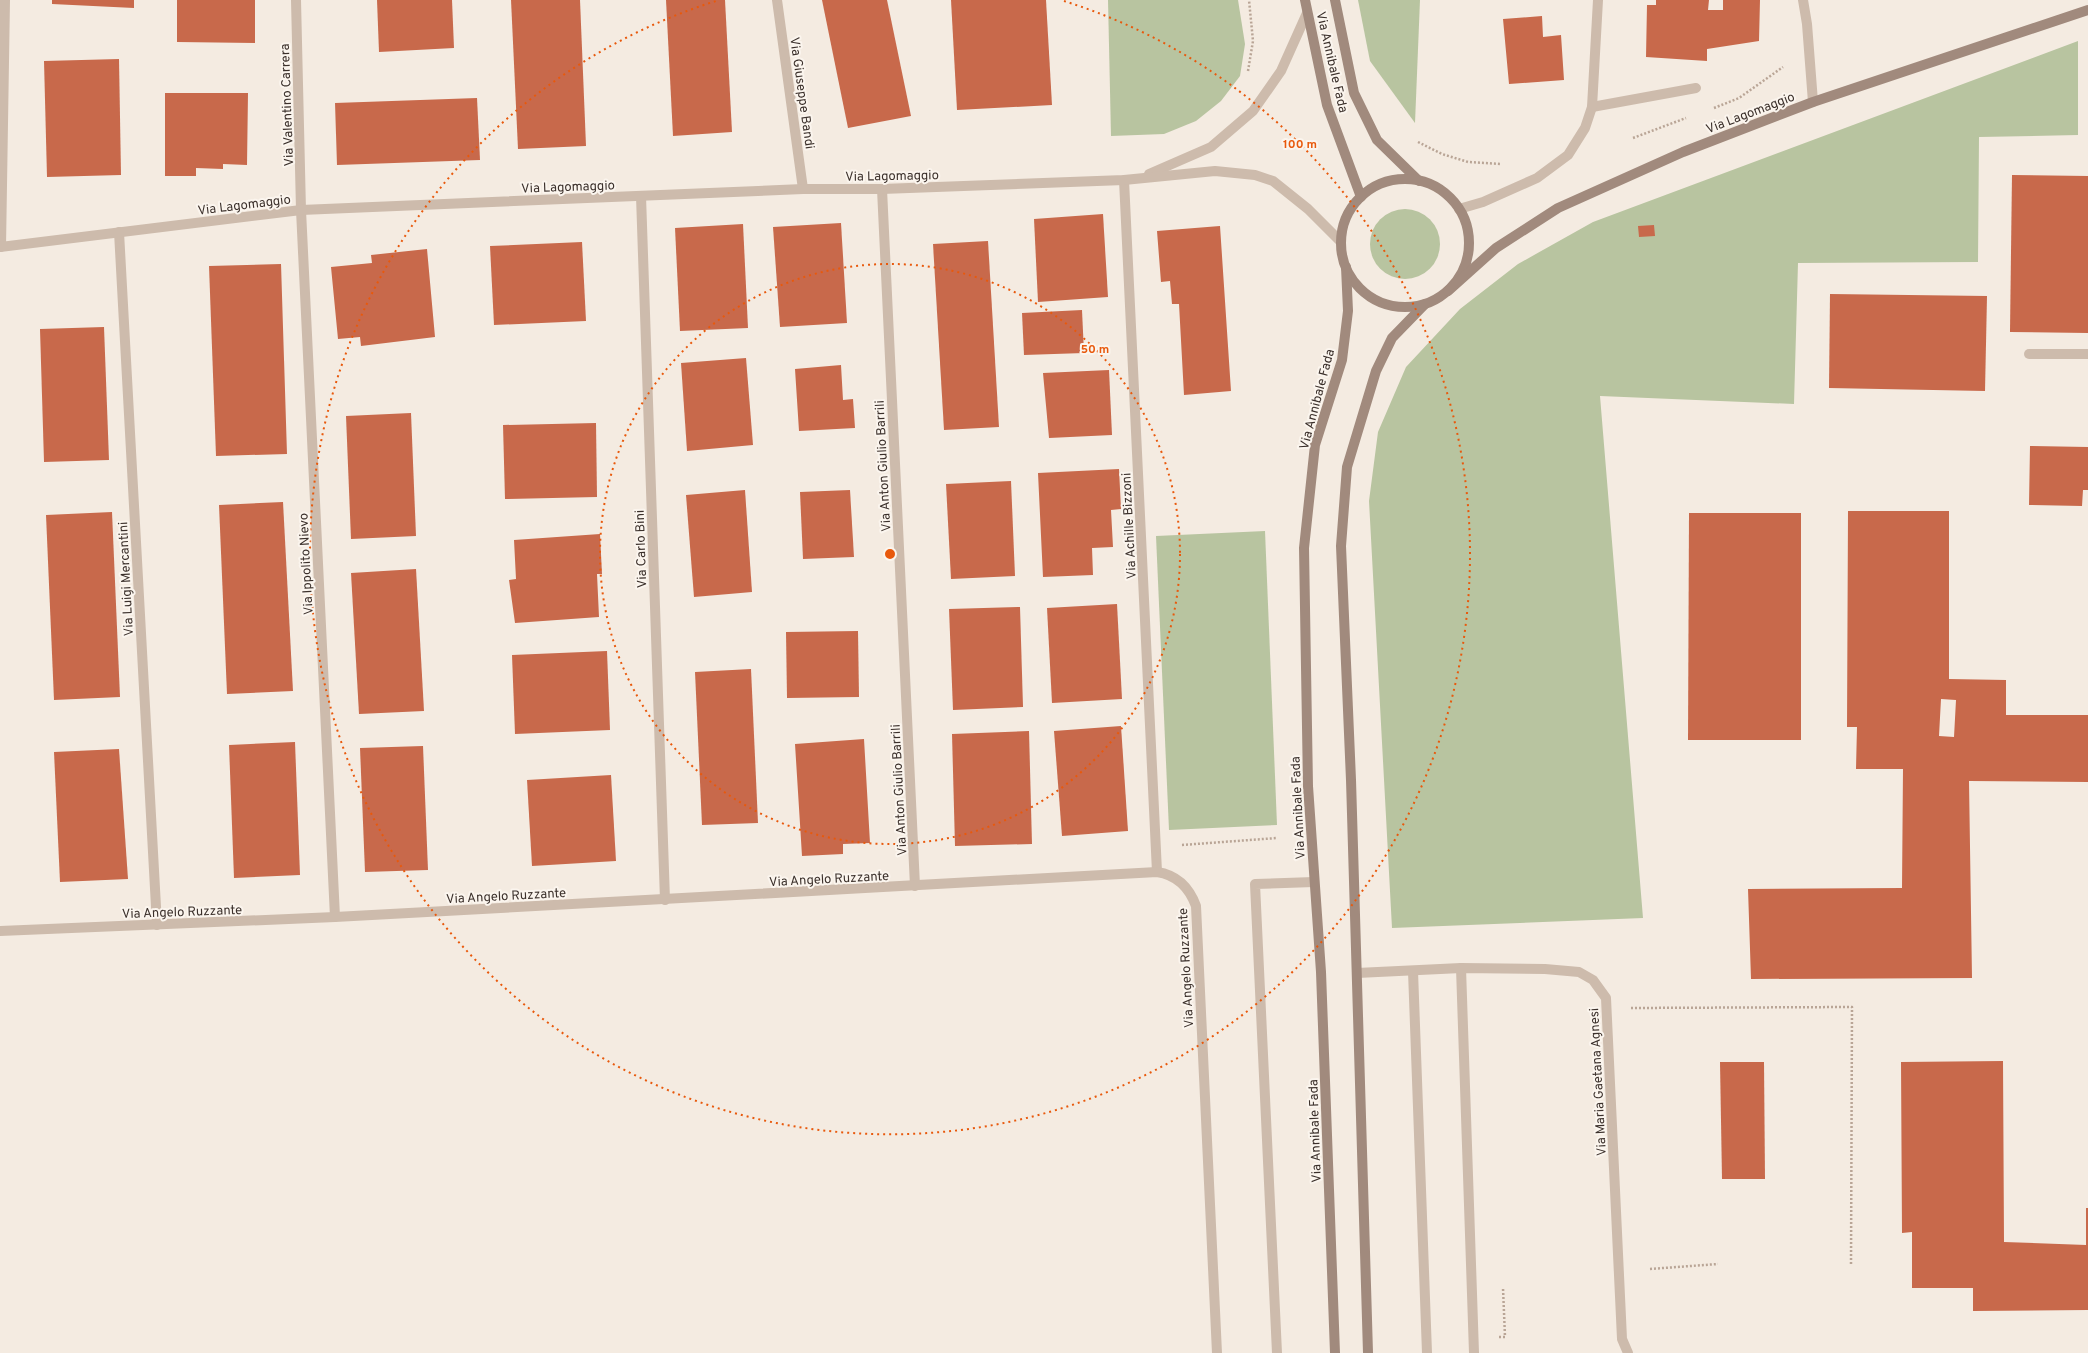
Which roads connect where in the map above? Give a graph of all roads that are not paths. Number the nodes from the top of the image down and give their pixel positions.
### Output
1 (6, 0) edge
2 (296, 0) edge
3 (777, 0) edge
4 (1305, 0) edge
5 (1335, 0) edge
6 (1598, 0) edge
7 (1803, 0) edge
8 (2088, 10) edge
9 (1308, 13) junction
10 (1696, 88) dead end
11 (1813, 102) junction
12 (1592, 107) junction
13 (1140, 178) junction
14 (1124, 180) junction
15 (1419, 181) junction
16 (803, 189) junction
17 (882, 189) junction
18 (641, 196) junction
19 (1361, 197) junction
20 (1459, 209) junction
21 (301, 210) junction
22 (119, 232) junction
23 (1341, 242) junction
24 (0, 247) edge
25 (1346, 267) junction
26 (1448, 291) junction
27 (1425, 304) junction
28 (2029, 354) dead end
29 (2088, 354) edge
30 (1157, 872) junction
31 (1314, 882) junction
32 (915, 886) junction
33 (665, 900) junction
34 (335, 917) junction
35 (157, 925) junction
36 (0, 931) edge
37 (1461, 968) junction
38 (1413, 971) junction
39 (1357, 974) junction
40 (1218, 1353) edge
41 (1277, 1353) edge
42 (1335, 1353) edge
43 (1368, 1353) edge
44 (1427, 1353) edge
45 (1474, 1353) edge
46 (1628, 1353) edge

1 - 24 street
2 - 21 street, Via Valentino Carrera
3 - 16 street, Via Giuseppe Bandi
4 - 9 main road, Via Annibale Fada
5 - 15 main road, Via Annibale Fada
6 - 12 street
7 - 11 street
8 - 11 main road, Via Lagomaggio
9 - 13 street, Via Lagomaggio
9 - 19 main road, Via Annibale Fada
10 - 12 street
11 - 26 main road, Via Lagomaggio
12 - 20 street
13 - 14 street, Via Lagomaggio
13 - 23 street, Via Lagomaggio
14 - 17 street, Via Lagomaggio
14 - 30 street, Via Achille Bizzoni
15 - 19 main road
15 - 20 main road
16 - 17 street, Via Lagomaggio
16 - 18 street, Via Lagomaggio
17 - 32 street, Via Anton Giulio Barrili
18 - 21 street, Via Lagomaggio
18 - 33 street, Via Carlo Bini
19 - 23 main road
20 - 26 main road
21 - 22 street, Via Lagomaggio
21 - 34 street, Via Ippolito Nievo
22 - 24 street, Via Lagomaggio
22 - 35 street, Via Luigi Mercantini
23 - 25 main road
25 - 27 main road
25 - 31 main road, Via Annibale Fada
26 - 27 main road
27 - 39 main road
28 - 29 street
30 - 32 street, Via Angelo Ruzzante
30 - 40 street, Via Angelo Ruzzante
31 - 41 street
31 - 42 main road, Via Annibale Fada
32 - 33 street, Via Angelo Ruzzante
33 - 34 street, Via Angelo Ruzzante
34 - 35 street, Via Angelo Ruzzante
35 - 36 street, Via Angelo Ruzzante
37 - 38 street, Via Maria Gaetana Agnesi
37 - 45 street
37 - 46 street, Via Maria Gaetana Agnesi
38 - 39 street, Via Maria Gaetana Agnesi
38 - 44 street
39 - 43 main road

